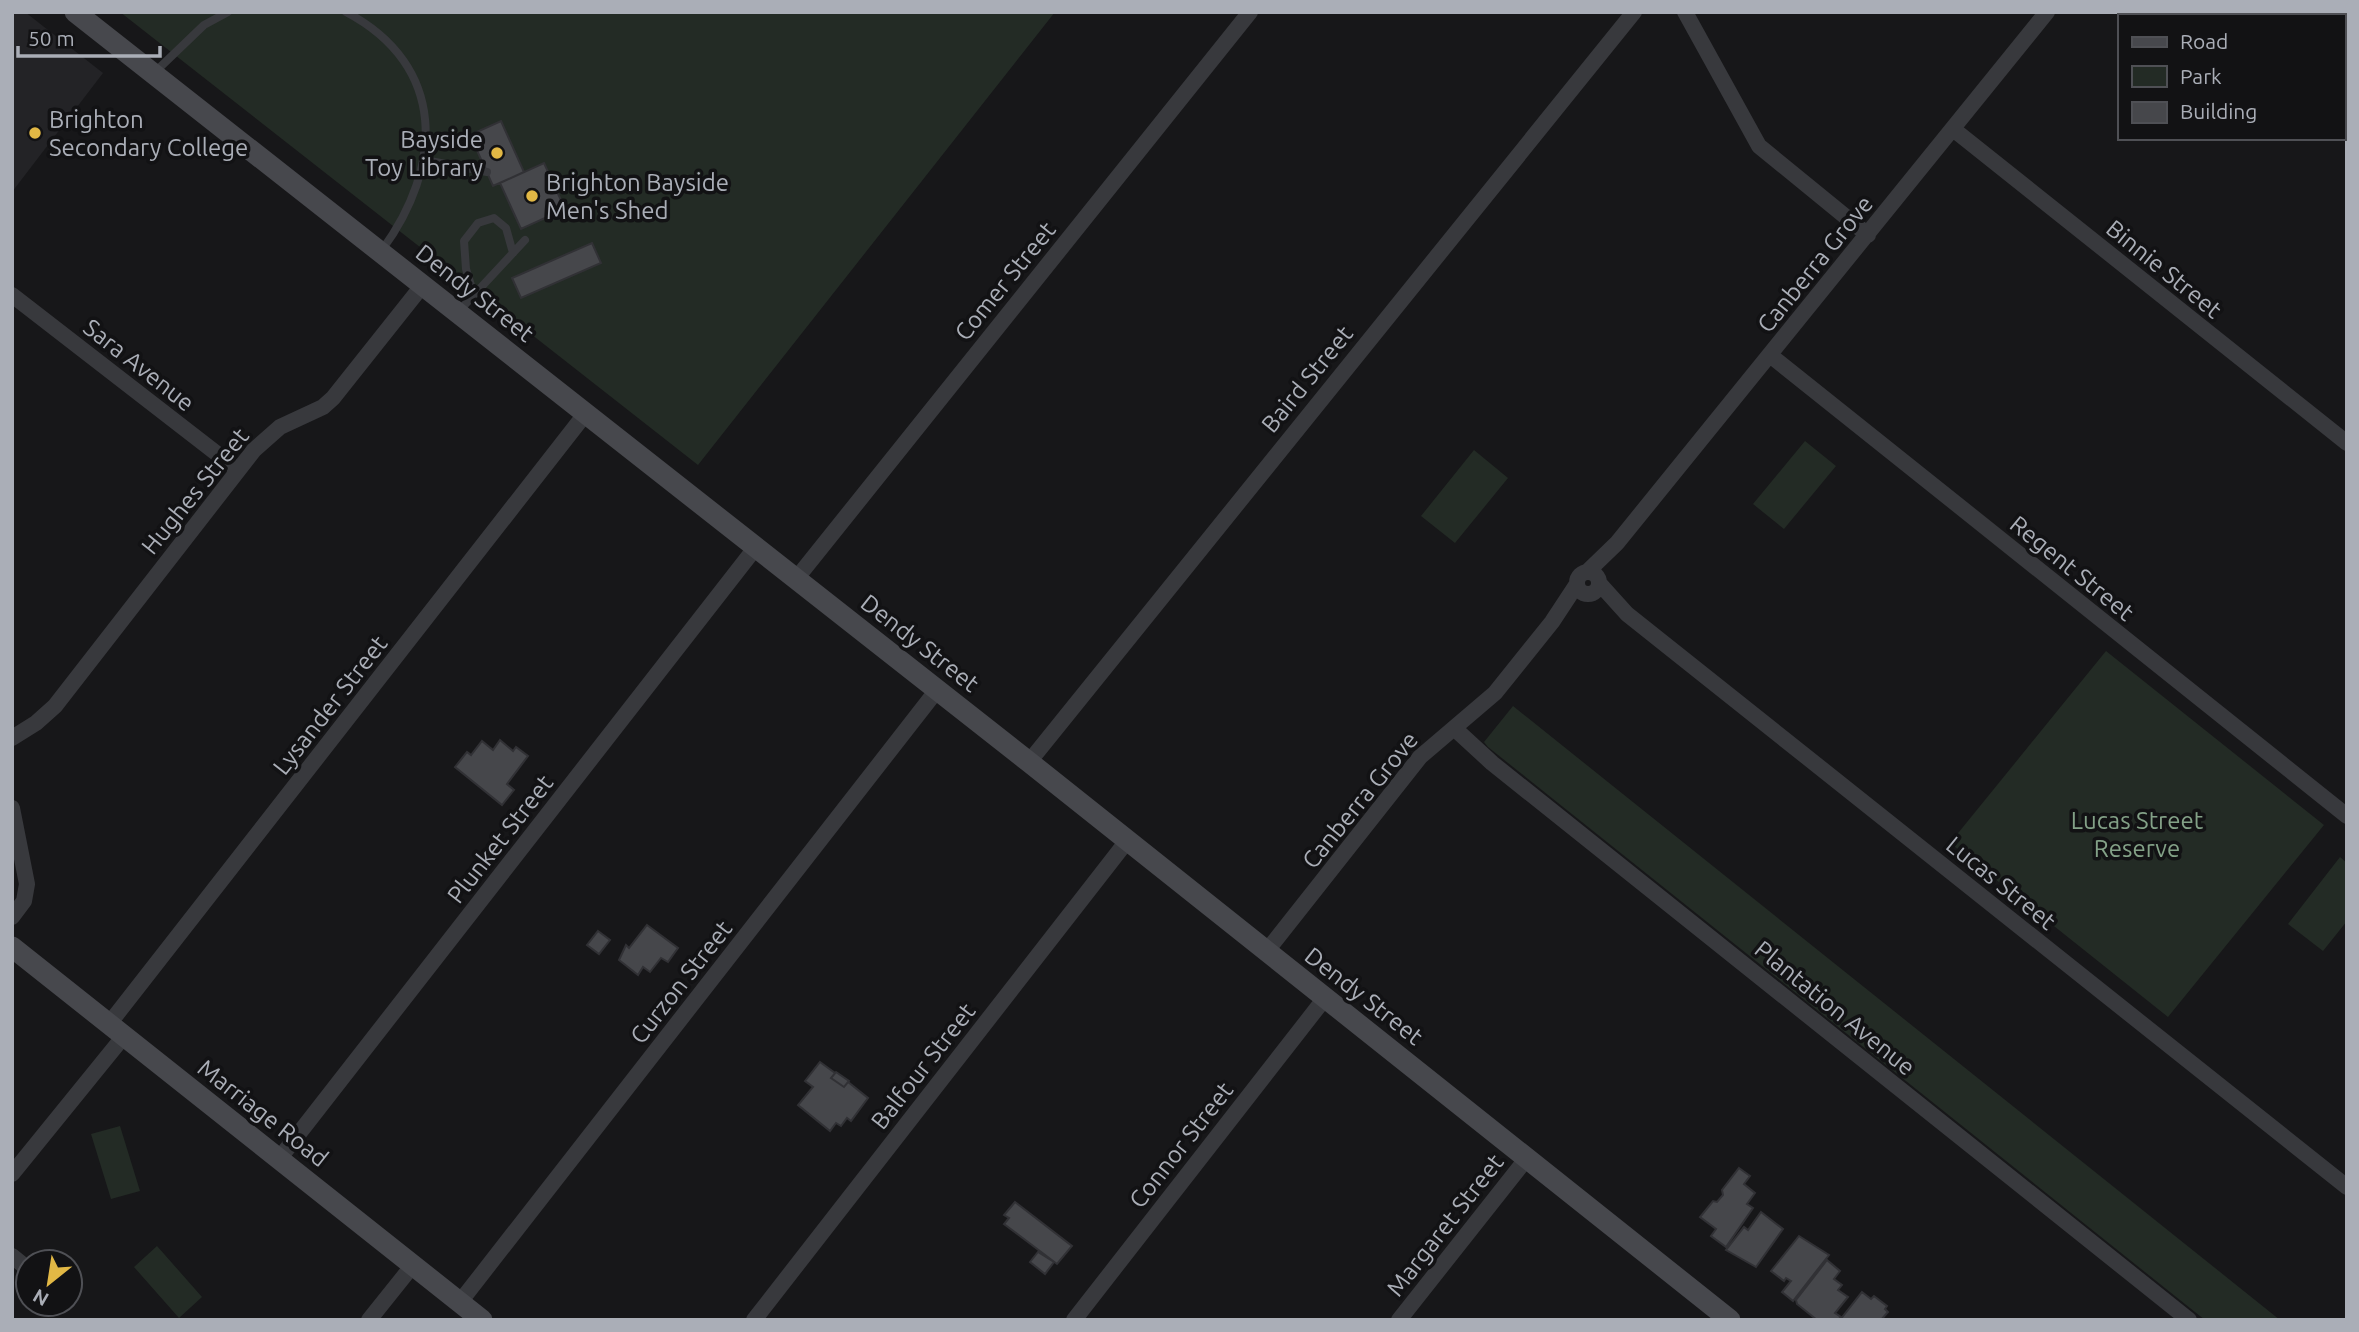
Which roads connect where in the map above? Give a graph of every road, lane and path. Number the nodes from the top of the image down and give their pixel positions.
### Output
1 (75, 12) edge
2 (228, 12) edge
3 (346, 12) edge
4 (1250, 12) edge
5 (1634, 12) edge
6 (1678, 12) edge
7 (2047, 12) edge
8 (1625, 18) edge
9 (1688, 19) edge
10 (153, 74) junction
11 (1953, 129) junction
12 (425, 160) junction
13 (487, 172) dead end
14 (1868, 234) junction
15 (526, 240) dead end
16 (380, 252) junction
17 (513, 253) junction
18 (422, 286) junction
19 (473, 292) junction
20 (12, 295) edge
21 (458, 313) junction
22 (1769, 355) junction
23 (586, 413) junction
24 (2347, 443) edge
25 (238, 470) junction
26 (756, 547) junction
27 (796, 579) junction
28 (1590, 584) junction
29 (937, 690) junction
30 (1454, 728) junction
31 (12, 738) edge
32 (1029, 762) junction
33 (12, 808) edge
34 (2347, 816) edge
35 (1127, 841) junction
36 (12, 917) edge
37 (12, 947) edge
38 (1266, 952) junction
39 (1325, 998) junction
40 (117, 1030) junction
41 (1527, 1158) junction
42 (279, 1159) junction
43 (12, 1174) edge
44 (2347, 1188) edge
45 (412, 1265) junction
46 (460, 1302) junction
47 (1726, 1319) edge
48 (369, 1320) edge
49 (482, 1320) edge
50 (754, 1320) edge
51 (1074, 1320) edge
52 (1399, 1320) edge
53 (2189, 1320) edge

1 - 10 street, Dendy Street
2 - 10 lane
3 - 12 lane
4 - 27 street, Comer Street
5 - 8 street, Baird Street
6 - 9 street
7 - 11 street, Canberra Grove
8 - 32 street, Baird Street
9 - 14 street
10 - 16 street, Dendy Street
11 - 14 street, Canberra Grove
11 - 24 street, Binnie Street
12 - 13 lane
12 - 16 lane
14 - 22 street, Canberra Grove
15 - 17 lane
16 - 18 street, Dendy Street
17 - 19 lane
17 - 19 lane
18 - 21 street, Dendy Street
18 - 25 street, Hughes Street
19 - 21 lane
20 - 25 street, Sara Avenue
21 - 23 street, Dendy Street
22 - 28 street, Canberra Grove
22 - 34 street, Regent Street
23 - 26 street, Dendy Street
23 - 40 street, Lysander Street
25 - 31 street, Hughes Street
26 - 27 street, Dendy Street
26 - 42 street, Plunket Street
27 - 29 street, Dendy Street
28 - 30 street, Canberra Grove
28 - 44 street, Lucas Street
29 - 32 street, Dendy Street
29 - 46 street, Curzon Street
30 - 38 street, Canberra Grove
30 - 53 street, Plantation Avenue
32 - 35 street, Dendy Street
33 - 36 street
35 - 38 street, Dendy Street
35 - 50 street, Balfour Street
37 - 40 street, Marriage Road
38 - 39 street, Dendy Street
39 - 41 street, Dendy Street
39 - 51 street, Connor Street
40 - 42 street, Marriage Road
40 - 43 street, Lysander Street
41 - 47 street, Dendy Street
41 - 52 street, Margaret Street
42 - 45 street, Marriage Road
45 - 46 street, Marriage Road
45 - 48 street
46 - 49 street, Marriage Road

